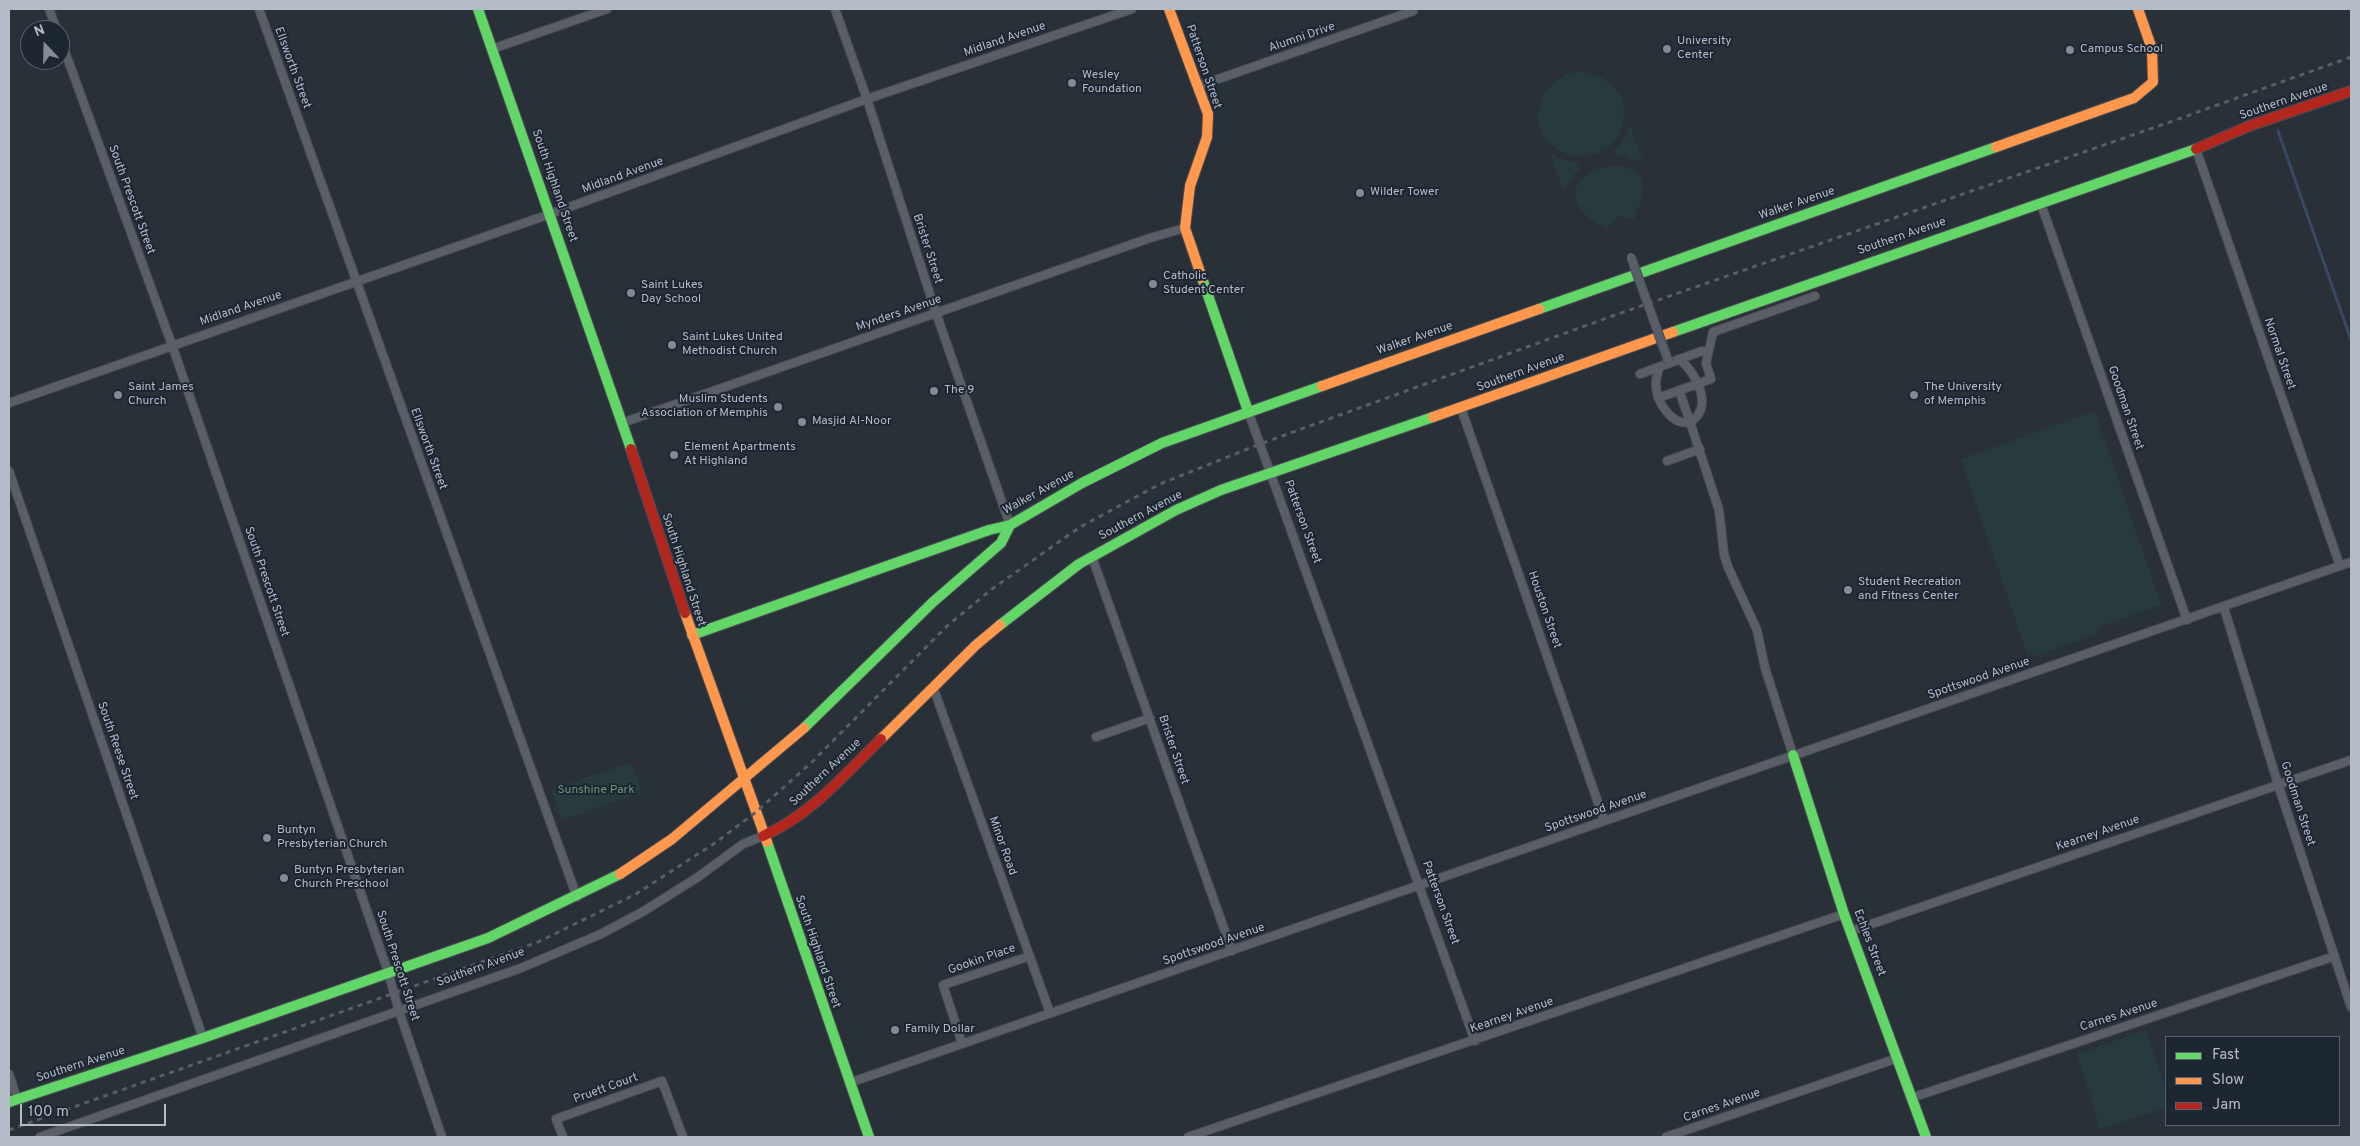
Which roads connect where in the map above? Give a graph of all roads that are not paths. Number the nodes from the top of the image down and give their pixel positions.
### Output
1 (259, 9) edge
2 (478, 9) edge
3 (607, 9) edge
4 (835, 9) edge
5 (1132, 9) edge
6 (1168, 9) edge
7 (2138, 9) edge
8 (1412, 10) edge
9 (492, 48) junction
10 (70, 65) edge
11 (1198, 86) junction
12 (2351, 92) edge
13 (867, 99) junction
14 (2196, 149) junction
15 (2041, 204) junction
16 (550, 214) junction
17 (1185, 228) junction
18 (1631, 257) dead end
19 (355, 281) junction
20 (1815, 296) dead end
21 (936, 312) junction
22 (172, 345) junction
23 (1702, 351) dead end
24 (1680, 359) junction
25 (1669, 363) junction
26 (1659, 367) junction
27 (1640, 374) dead end
28 (1698, 383) junction
29 (1679, 390) junction
30 (1658, 398) junction
31 (9, 403) edge
32 (1462, 408) junction
33 (1248, 411) junction
34 (1690, 422) junction
35 (622, 423) junction
36 (1700, 449) junction
37 (1668, 461) dead end
38 (9, 471) edge
39 (1270, 473) junction
40 (1010, 525) junction
41 (1092, 557) junction
42 (2351, 562) edge
43 (2340, 566) junction
44 (2224, 608) junction
45 (2187, 620) junction
46 (692, 635) junction
47 (933, 687) junction
48 (1150, 718) junction
49 (1096, 737) dead end
50 (1793, 755) junction
51 (2351, 760) edge
52 (744, 780) junction
53 (2278, 784) junction
54 (1604, 820) junction
55 (763, 836) junction
56 (1420, 886) junction
57 (577, 898) junction
58 (1844, 914) junction
59 (1851, 931) junction
60 (1232, 951) junction
61 (1030, 956) junction
62 (2334, 956) junction
63 (388, 972) junction
64 (2351, 1007) edge
65 (399, 1011) junction
66 (1050, 1013) junction
67 (203, 1038) junction
68 (1475, 1040) junction
69 (962, 1044) junction
70 (1898, 1058) junction
71 (9, 1074) edge
72 (849, 1082) junction
73 (1912, 1098) junction
74 (13, 1100) edge
75 (1671, 1136) edge
76 (40, 1137) edge
77 (442, 1137) edge
78 (563, 1137) edge
79 (683, 1137) edge
80 (869, 1137) edge
81 (1188, 1137) edge
82 (1926, 1137) edge

1 - 19 street, Ellsworth Street
2 - 9 street, South Highland Street
3 - 9 street
4 - 13 street, Brister Street
5 - 13 street, Midland Avenue
6 - 11 street, Patterson Street
7 - 33 street, Walker Avenue
8 - 11 street, Alumni Drive
9 - 16 street, South Highland Street
10 - 22 street, South Prescott Street
11 - 17 street, Patterson Street
12 - 14 street, Southern Avenue
13 - 16 street, Midland Avenue
13 - 21 street, Brister Street
14 - 15 street, Southern Avenue
14 - 43 street, Normal Street
15 - 32 street, Southern Avenue
15 - 45 street, Goodman Street
16 - 19 street, Midland Avenue
16 - 35 street, South Highland Street
17 - 21 street, Mynders Avenue
17 - 33 street, Patterson Street
18 - 25 street, bridge
19 - 22 street, Midland Avenue
19 - 57 street, Ellsworth Street
20 - 28 street
21 - 35 street, Mynders Avenue
21 - 40 street, Brister Street
22 - 31 street, Midland Avenue
22 - 63 street, South Prescott Street
23 - 24 street
24 - 25 street
24 - 28 street
25 - 26 street
26 - 27 street
26 - 30 street
28 - 29 street
28 - 34 street
29 - 30 street
29 - 34 street
30 - 34 street
32 - 39 street, Southern Avenue
32 - 54 street, Houston Street
33 - 39 street, Patterson Street
33 - 40 street, Walker Avenue
34 - 36 street
35 - 46 street, South Highland Street
36 - 37 street
36 - 50 street
38 - 67 street, South Reese Street
39 - 41 street, Southern Avenue
39 - 56 street, Patterson Street
40 - 46 street, Walker Avenue
40 - 52 street, Southern Avenue
41 - 47 street, Southern Avenue
41 - 48 street, Brister Street
42 - 43 street, Spottswood Avenue
43 - 44 street, Spottswood Avenue
44 - 45 street, Spottswood Avenue
44 - 53 street, Goodman Street
45 - 50 street, Spottswood Avenue
46 - 52 street, South Highland Street
47 - 55 street, Southern Avenue
47 - 61 street, Minor Road
48 - 49 street
48 - 60 street, Brister Street
50 - 54 street, Spottswood Avenue
50 - 58 street, Echles Street
51 - 53 street, Kearney Avenue
52 - 55 street, South Highland Street
52 - 57 street, Southern Avenue
53 - 59 street, Kearney Avenue
53 - 62 street, Goodman Street
54 - 56 street, Spottswood Avenue
55 - 65 street, Southern Avenue
55 - 72 street, South Highland Street
56 - 60 street, Spottswood Avenue
56 - 68 street, Patterson Street
57 - 63 street, Southern Avenue
58 - 59 street, Echles Street
58 - 68 street, Kearney Avenue
59 - 70 street, Echles Street
60 - 66 street, Spottswood Avenue
61 - 66 street, Minor Road
61 - 69 street, Gookin Place
62 - 64 street, Goodman Street
62 - 73 street, Carnes Avenue
63 - 65 street, South Prescott Street
63 - 67 street, Southern Avenue
65 - 76 street, Southern Avenue
65 - 77 street, South Prescott Street
66 - 69 street, Spottswood Avenue
67 - 74 street, Southern Avenue
68 - 81 street, Kearney Avenue
69 - 72 street, Spottswood Avenue
70 - 73 street, Echles Street
70 - 75 street, Carnes Avenue
71 - 74 street
72 - 80 street, South Highland Street
73 - 82 street, Echles Street
78 - 79 street, Pruett Court

